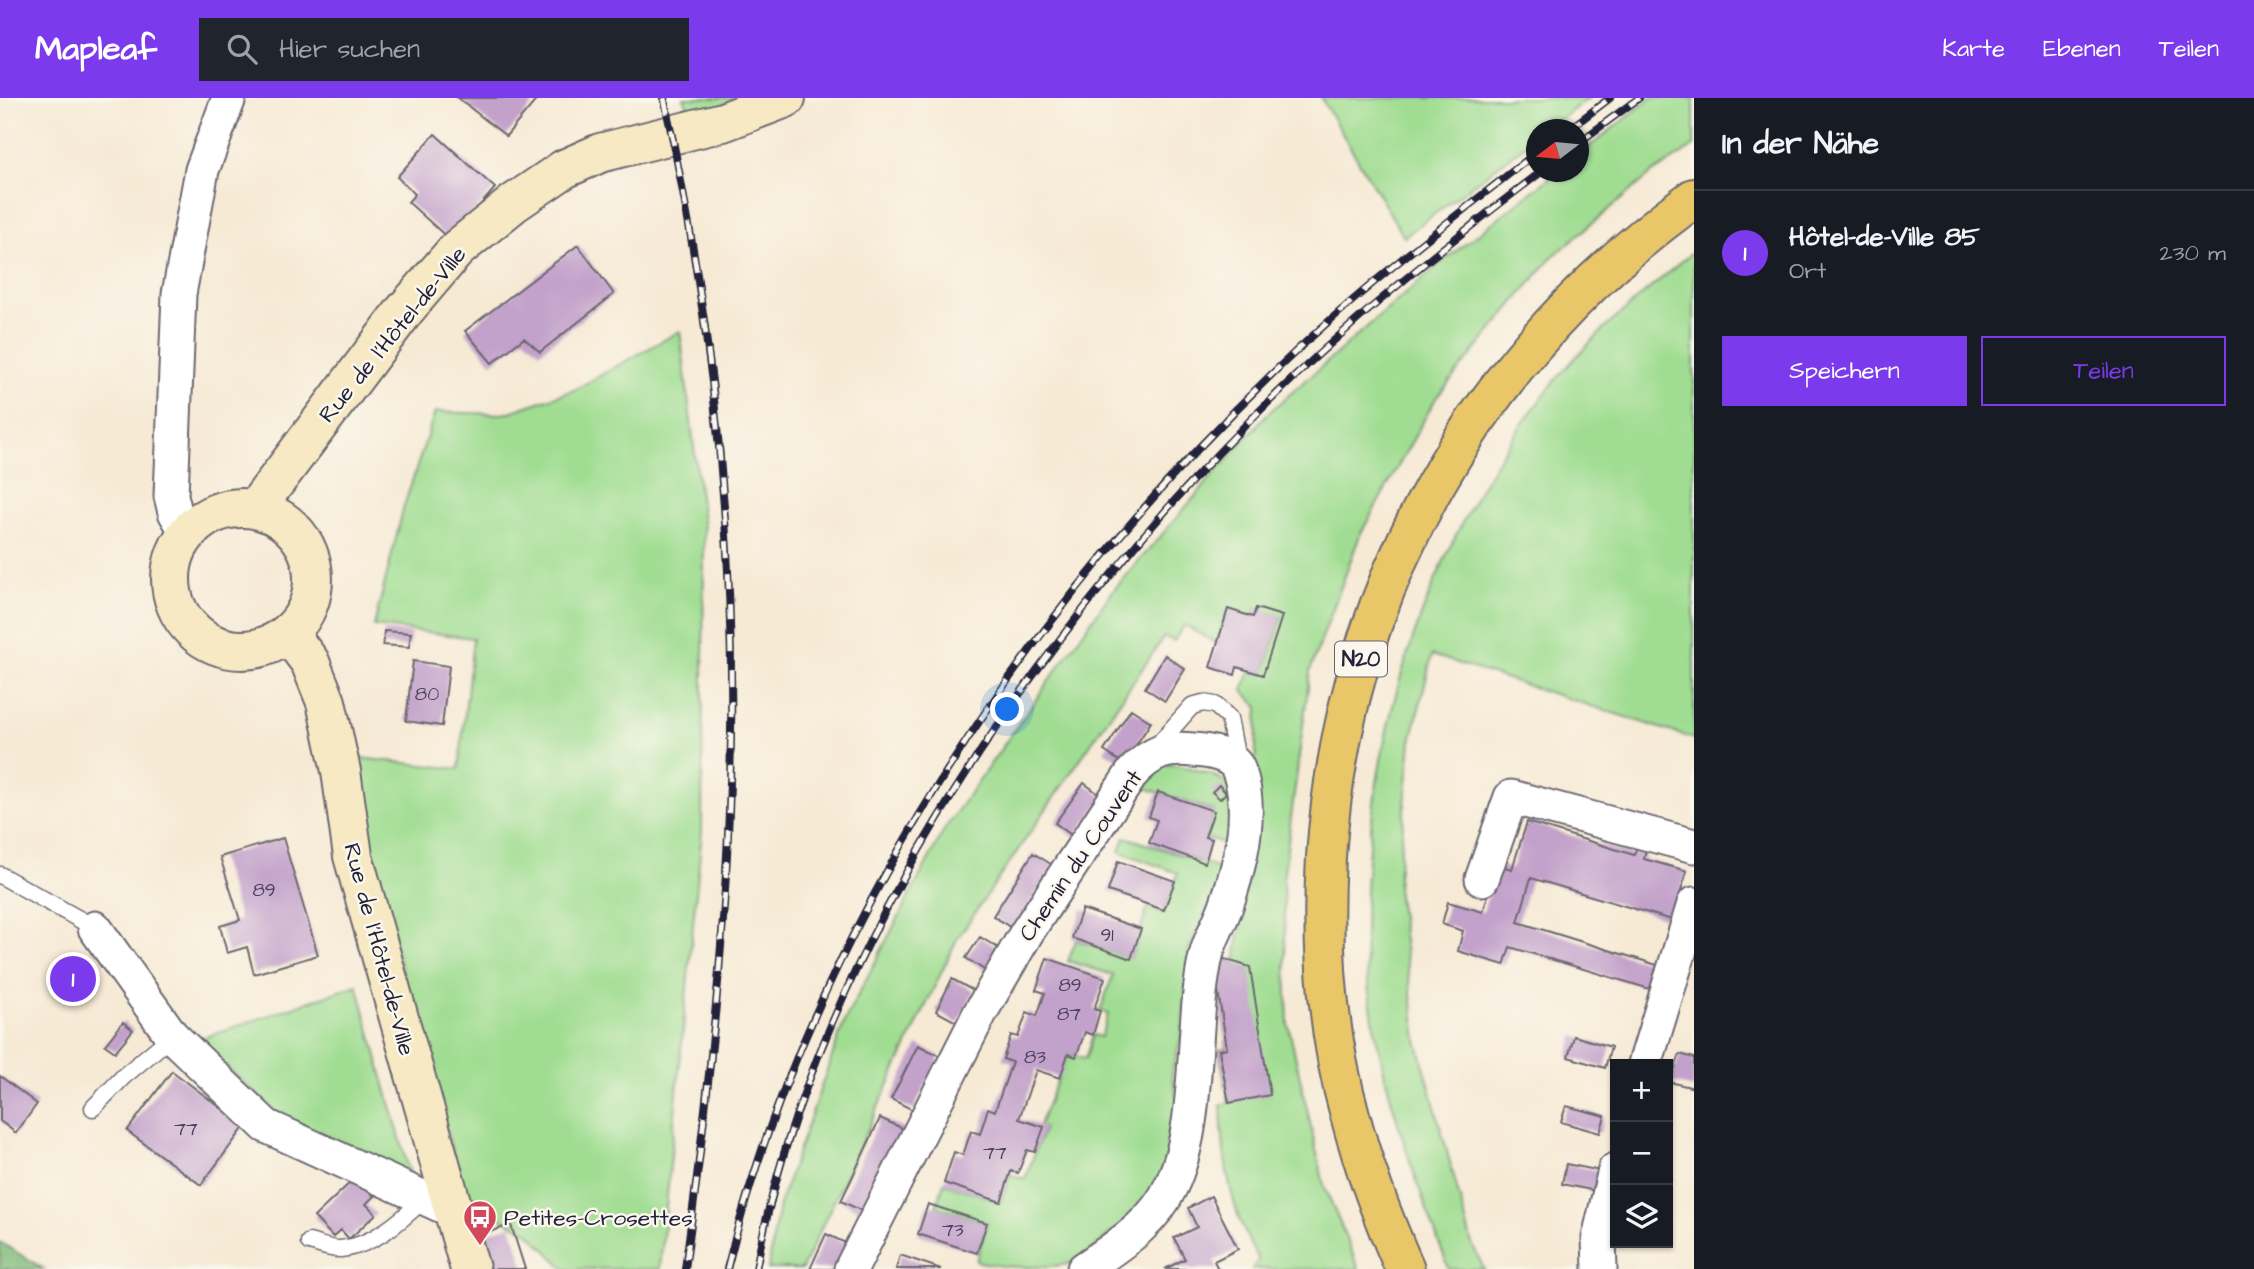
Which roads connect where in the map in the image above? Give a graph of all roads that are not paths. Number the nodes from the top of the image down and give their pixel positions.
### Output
1 (229, 98) edge
2 (786, 98) edge
3 (1694, 198) edge
4 (255, 509) junction
5 (188, 534) junction
6 (288, 633) junction
7 (1149, 756) junction
8 (1238, 768) junction
9 (1694, 846) edge
10 (0, 875) edge
11 (1482, 879) dead end
12 (1694, 904) edge
13 (95, 928) joint
14 (172, 1036) junction
15 (1647, 1059) edge
16 (93, 1108) dead end
17 (1611, 1185) edge
18 (438, 1204) junction
19 (309, 1242) dead end
20 (470, 1269) edge
21 (851, 1269) edge
22 (1084, 1269) edge
23 (1405, 1269) edge
24 (1600, 1269) edge

1 - 5 street
2 - 4 main road, Rue de l'Hôtel-de-Ville
3 - 23 main road, N20
4 - 5 main road
4 - 6 main road
5 - 6 main road
6 - 18 main road, Rue de l'Hôtel-de-Ville
7 - 8 street, Chemin du Couvent
7 - 8 lane
7 - 21 street, Chemin du Couvent
8 - 22 street
9 - 11 street
10 - 13 lane
12 - 15 street
13 - 14 street
14 - 16 lane
14 - 18 street
17 - 24 street
18 - 19 lane
18 - 20 main road, Rue de l'Hôtel-de-Ville

